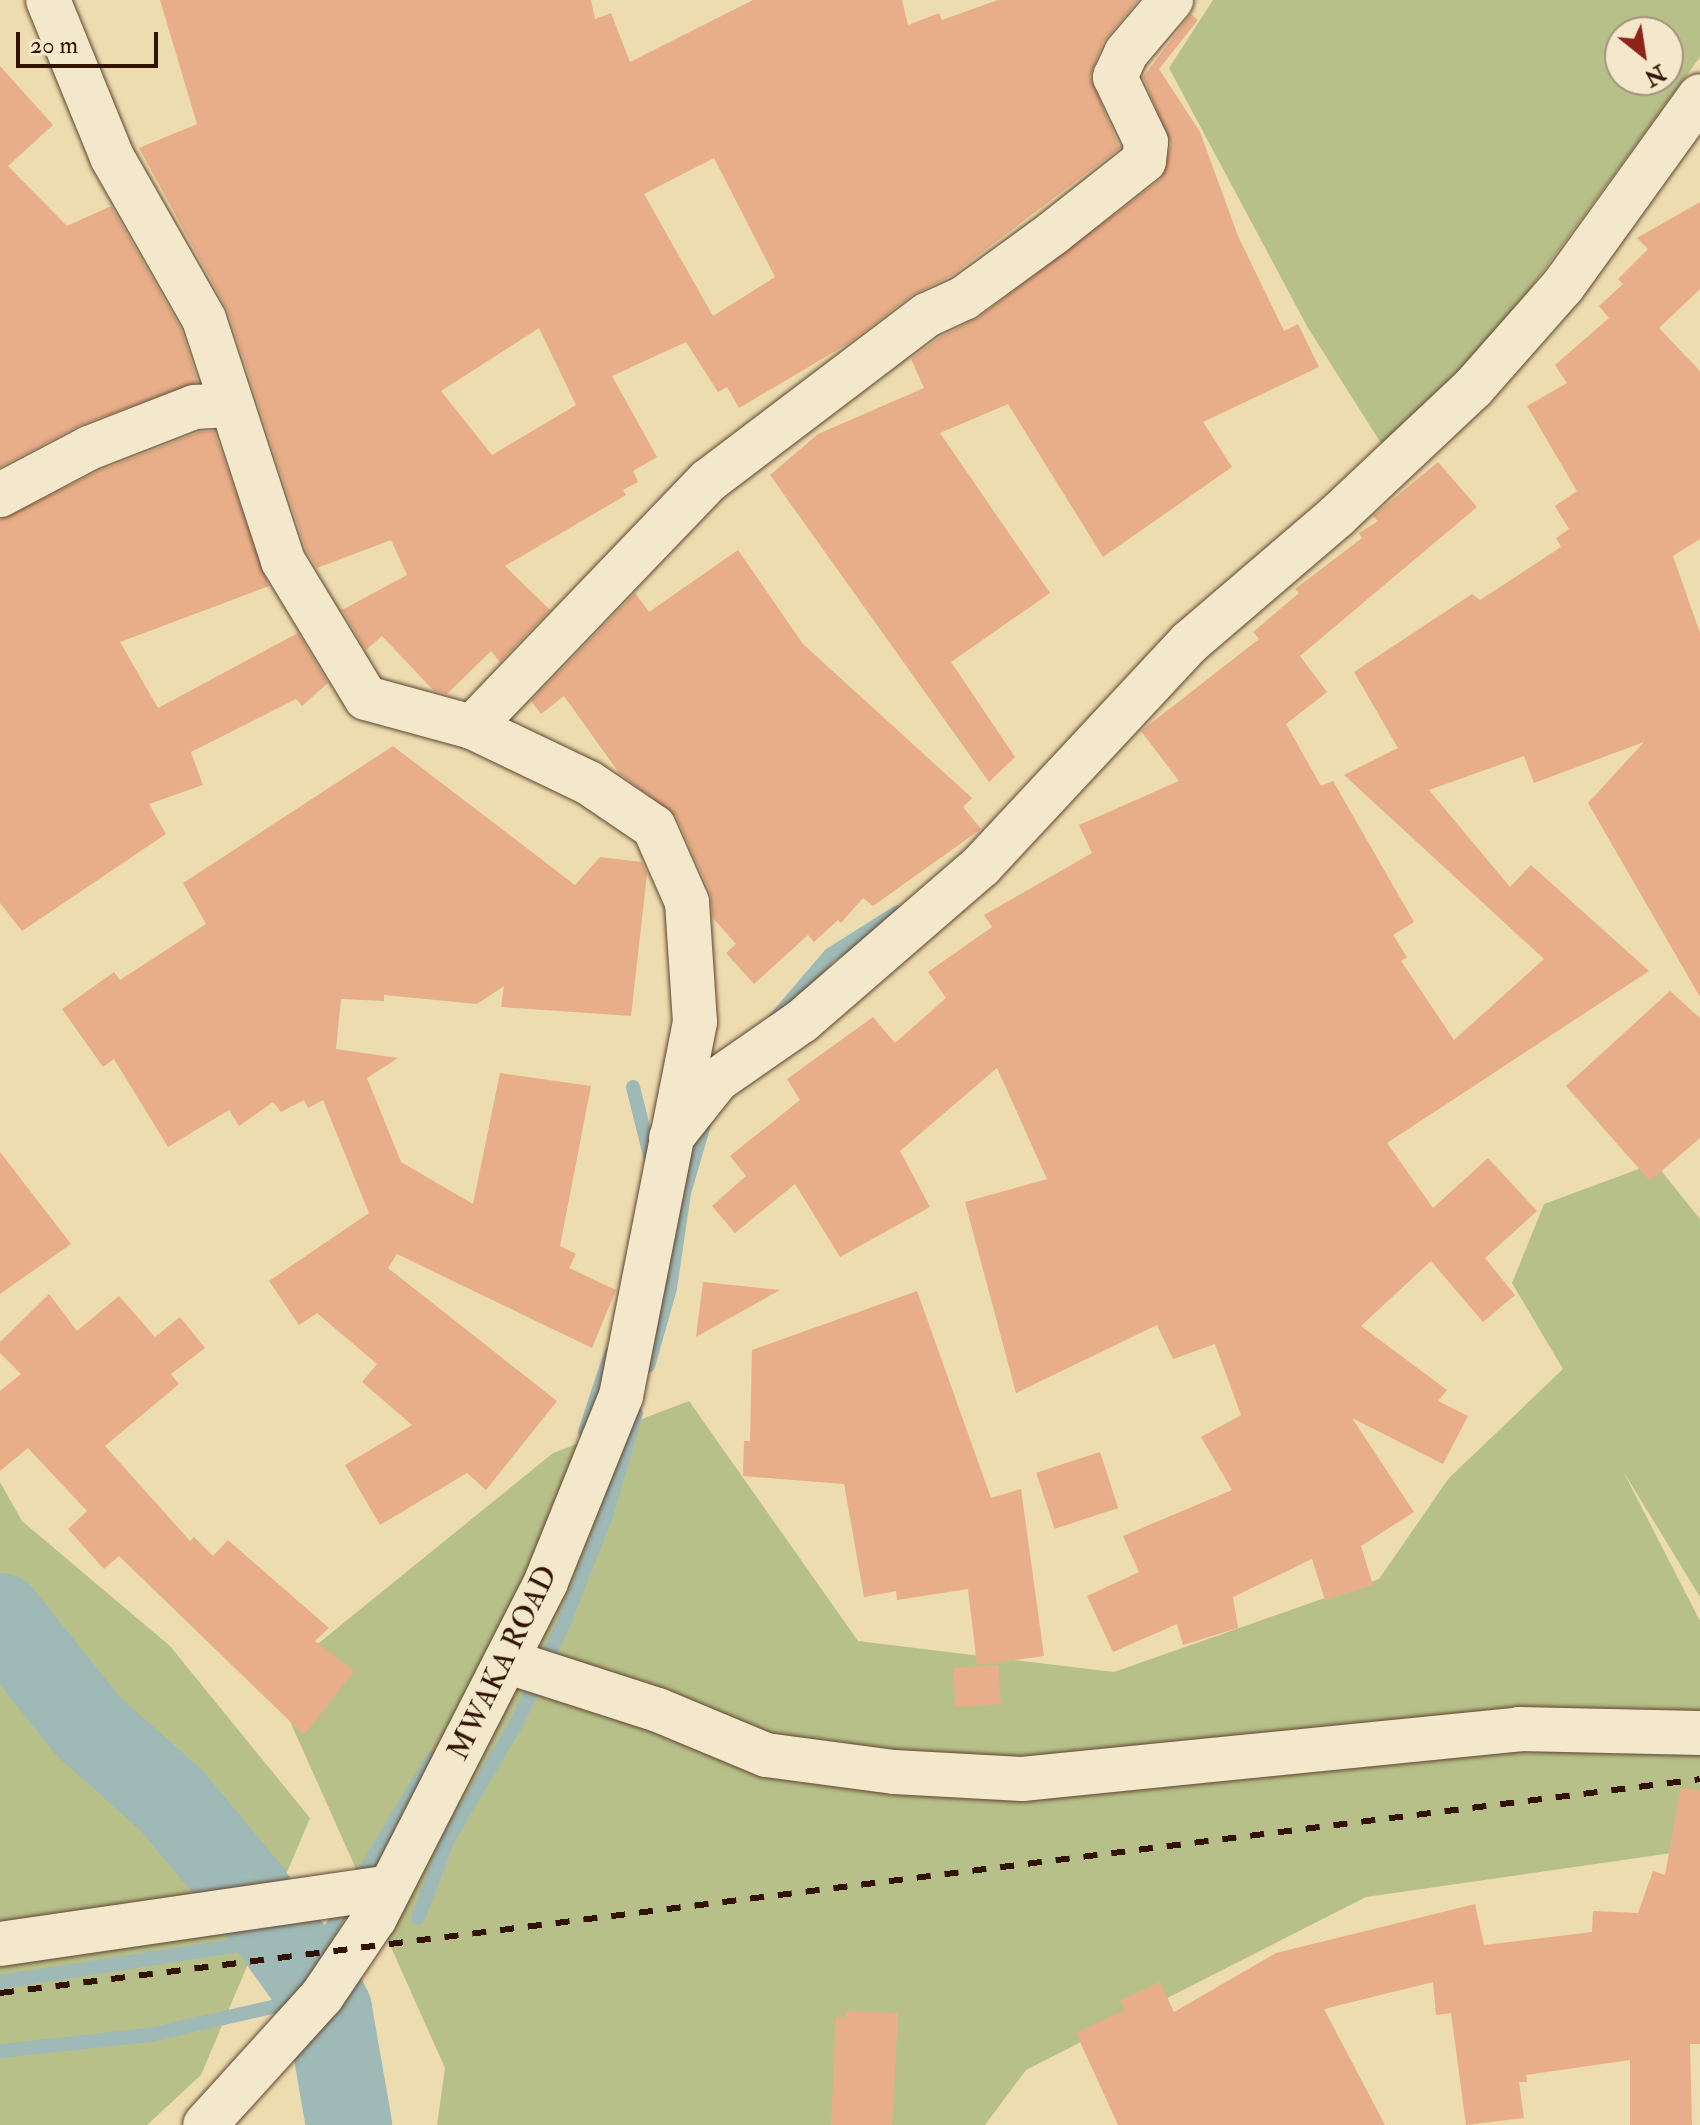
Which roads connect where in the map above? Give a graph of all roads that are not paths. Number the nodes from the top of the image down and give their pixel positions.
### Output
1 (1171, 0) edge
2 (44, 2) edge
3 (1700, 96) edge
4 (230, 405) junction
5 (0, 495) edge
6 (472, 727) junction
7 (671, 1138) junction
8 (506, 1661) junction
9 (1700, 1733) edge
10 (390, 1887) junction
11 (0, 1944) edge
12 (205, 2125) edge

1 - 6 street
2 - 4 street, MWAKA ROAD
3 - 7 street
4 - 5 street
4 - 6 street, MWAKA ROAD
6 - 7 street, MWAKA ROAD
7 - 8 street, MWAKA ROAD
8 - 9 street
8 - 10 street, MWAKA ROAD
10 - 11 street
10 - 12 street, MWAKA ROAD

